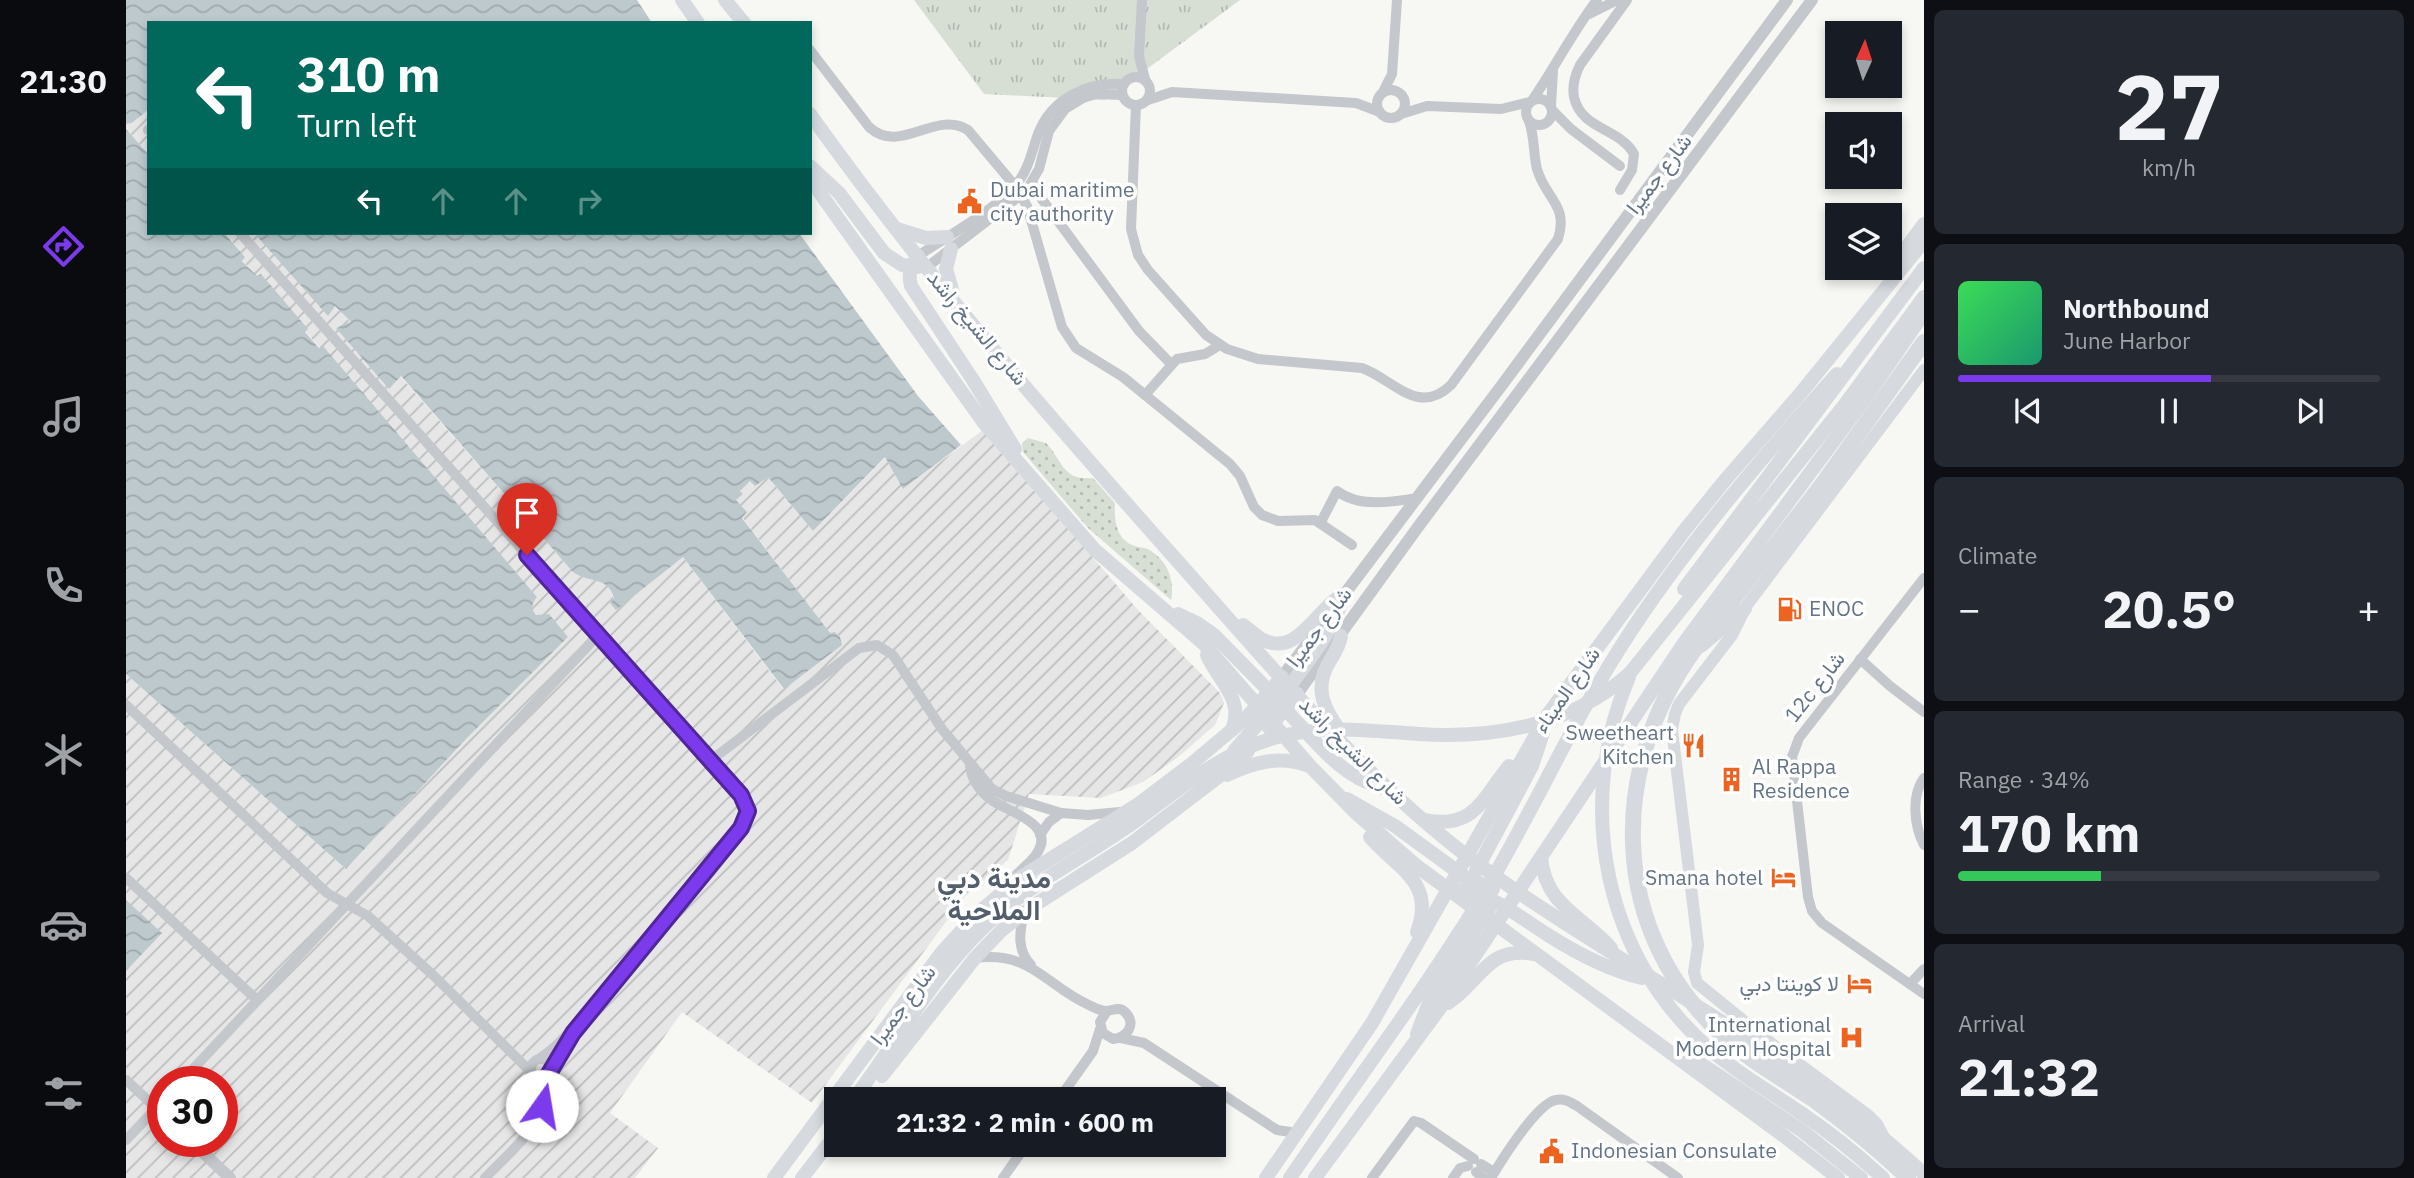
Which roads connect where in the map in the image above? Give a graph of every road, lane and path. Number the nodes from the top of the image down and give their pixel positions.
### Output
1 (682, 0) edge
2 (726, 0) edge
3 (1142, 0) edge
4 (1396, 0) edge
5 (1597, 0) edge
6 (1617, 0) edge
7 (1627, 0) edge
8 (1787, 0) edge
9 (1812, 0) edge
10 (1585, 15) junction
11 (697, 21) edge
12 (742, 21) edge
13 (812, 53) edge
14 (1139, 56) junction
15 (1553, 71) junction
16 (1392, 74) junction
17 (1147, 81) junction
18 (1125, 82) junction
19 (1172, 92) junction
20 (1382, 93) junction
21 (1401, 94) junction
22 (1122, 95) junction
23 (1148, 100) junction
24 (1530, 102) junction
25 (1356, 103) junction
26 (1136, 106) junction
27 (1427, 106) junction
28 (1551, 108) junction
29 (1501, 109) junction
30 (1380, 112) junction
31 (1401, 114) junction
32 (812, 117) edge
33 (1529, 120) junction
34 (1546, 123) junction
35 (1571, 129) junction
36 (1535, 145) junction
37 (1620, 166) dead end
38 (812, 168) edge
39 (1033, 181) junction
40 (812, 182) edge
41 (1619, 190) dead end
42 (1018, 191) junction
43 (1924, 223) edge
44 (897, 229) junction
45 (242, 235) edge
46 (1924, 241) edge
47 (949, 243) junction
48 (919, 263) junction
49 (1924, 268) edge
50 (1924, 297) edge
51 (958, 304) junction
52 (1924, 313) edge
53 (1924, 342) edge
54 (1220, 345) junction
55 (1924, 350) edge
56 (1171, 364) junction
57 (1818, 371) junction
58 (1919, 371) edge
59 (1829, 390) junction
60 (1145, 396) junction
61 (1028, 474) junction
62 (1416, 498) junction
63 (1321, 522) junction
64 (1352, 545) dead end
65 (1924, 578) edge
66 (1343, 594) junction
67 (1745, 609) junction
68 (1167, 611) junction
69 (1224, 614) junction
70 (598, 635) junction
71 (1341, 636) junction
72 (1204, 644) junction
73 (1858, 662) junction
74 (1670, 664) junction
75 (1278, 701) junction
76 (126, 705) edge
77 (1924, 712) edge
78 (1546, 718) junction
79 (1232, 730) junction
80 (1528, 748) junction
81 (1349, 751) junction
82 (710, 761) junction
83 (970, 765) junction
84 (1311, 767) junction
85 (1924, 778) edge
86 (1208, 785) junction
87 (1387, 789) junction
88 (1337, 795) junction
89 (1137, 805) junction
90 (1061, 813) junction
91 (1357, 814) junction
92 (1423, 820) junction
93 (1040, 835) junction
94 (1924, 845) edge
95 (1541, 857) junction
96 (1479, 864) junction
97 (1458, 872) junction
98 (126, 878) edge
99 (1448, 889) junction
100 (1003, 892) junction
101 (1518, 892) junction
102 (1471, 893) junction
103 (1492, 894) junction
104 (347, 904) junction
105 (1508, 907) junction
106 (1024, 913) junction
107 (1491, 921) junction
108 (1536, 954) junction
109 (975, 958) junction
110 (1621, 960) junction
111 (1924, 969) edge
112 (1037, 970) junction
113 (1401, 972) junction
114 (1924, 979) edge
115 (1657, 981) junction
116 (1917, 989) edge
117 (257, 1000) junction
118 (1084, 1002) junction
119 (1440, 1008) junction
120 (1107, 1011) junction
121 (1131, 1025) junction
122 (1100, 1026) junction
123 (573, 1033) junction
124 (1644, 1034) junction
125 (1109, 1038) junction
126 (1121, 1038) junction
127 (1416, 1042) junction
128 (1144, 1043) junction
129 (510, 1051) junction
130 (1093, 1051) junction
131 (538, 1059) junction
132 (196, 1066) edge
133 (531, 1073) junction
134 (549, 1073) junction
135 (126, 1080) edge
136 (862, 1087) edge
137 (873, 1087) edge
138 (1068, 1087) edge
139 (147, 1097) edge
140 (147, 1121) edge
141 (532, 1124) junction
142 (1277, 1130) junction
143 (1297, 1133) junction
144 (126, 1140) edge
145 (1886, 1141) junction
146 (824, 1149) edge
147 (1286, 1149) junction
148 (208, 1157) edge
149 (1018, 1157) edge
150 (1477, 1168) edge
151 (1924, 1174) edge
152 (1492, 1175) edge
153 (1291, 1176) edge
154 (230, 1178) edge
155 (485, 1178) edge
156 (774, 1178) edge
157 (802, 1178) edge
158 (1003, 1178) edge
159 (1266, 1178) edge
160 (1315, 1178) edge
161 (1372, 1178) edge
162 (1453, 1178) edge
163 (1678, 1178) edge
164 (1838, 1178) edge
165 (1861, 1178) edge
166 (1883, 1178) edge
167 (1908, 1178) edge

1 - 11 main road
2 - 12 main road
3 - 14 street
4 - 16 street
5 - 10 street
6 - 10 street
7 - 41 street
8 - 62 street, شارع جميرا
9 - 71 street, شارع جميرا
10 - 15 street
13 - 42 street
14 - 17 street
14 - 18 street
15 - 24 street
15 - 28 street
16 - 20 street
16 - 21 street
17 - 18 street
17 - 19 street
17 - 23 street
18 - 22 street
18 - 42 street
19 - 23 street
19 - 25 street
20 - 21 street
20 - 25 street
20 - 30 street
21 - 27 street
21 - 31 street
22 - 26 street
22 - 39 street
23 - 26 street
24 - 28 street
24 - 29 street
24 - 33 street
25 - 30 street
26 - 54 street
27 - 29 street
27 - 31 street
28 - 34 street
28 - 35 street
29 - 33 street
30 - 31 street
32 - 44 main road, شارع الشيخ راشد
33 - 34 street
33 - 36 street
34 - 35 street
34 - 36 street
35 - 37 street
36 - 54 street
38 - 48 main road
39 - 42 street
39 - 56 street
40 - 61 main road, شارع الشيخ راشد
42 - 47 street
42 - 60 street
43 - 57 main road
44 - 47 main road
44 - 48 main road, شارع الشيخ راشد
45 - 70 street
46 - 57 main road, شارع الميناء
47 - 48 street
47 - 51 main road
48 - 51 main road, شارع الشيخ راشد
48 - 61 main road
49 - 59 main road
50 - 136 main road
51 - 69 main road, شارع الشيخ راشد
52 - 74 main road
53 - 58 highway
54 - 56 street
55 - 58 main road
56 - 60 street
57 - 78 main road, شارع الميناء
58 - 67 main road
58 - 167 highway
59 - 153 main road
59 - 166 main road
60 - 63 street
61 - 68 main road, شارع الشيخ راشد
62 - 63 street
62 - 66 street, شارع جميرا
63 - 64 street
65 - 73 street, 12c شارع
66 - 69 main road
66 - 75 main road
67 - 74 main road
67 - 145 main road
68 - 72 main road, شارع الشيخ راشد
68 - 75 main road
69 - 75 main road, شارع الشيخ راشد
70 - 82 street
70 - 104 street
71 - 75 street, شارع جميرا
71 - 81 main road
72 - 75 main road, شارع الشيخ راشد
72 - 79 main road
73 - 77 street
73 - 116 street, 12c شارع
74 - 95 main road
75 - 79 main road, شارع جميرا
75 - 81 main road, شارع الشيخ راشد
75 - 84 main road, شارع الشيخ راشد
75 - 86 main road
75 - 87 main road
76 - 104 street
78 - 80 main road, شارع الميناء
78 - 96 main road
79 - 89 main road, شارع جميرا
80 - 92 main road
80 - 96 main road, شارع الميناء
81 - 87 main road, شارع الشيخ راشد
82 - 83 street
82 - 123 street
83 - 90 street
83 - 93 street
84 - 86 main road
84 - 88 main road, شارع الشيخ راشد
85 - 94 street
86 - 106 main road, شارع جميرا
87 - 92 main road, شارع الشيخ راشد
88 - 91 main road, شارع الشيخ راشد
88 - 97 main road
89 - 90 street
89 - 100 main road, شارع جميرا
90 - 93 street
91 - 99 main road, شارع الشيخ راشد
91 - 113 main road
92 - 96 main road, شارع الشيخ راشد
93 - 100 street
95 - 101 main road
95 - 110 main road
96 - 97 main road, شارع الميناء
96 - 101 main road, شارع الشيخ راشد
96 - 102 main road
96 - 103 main road
97 - 99 main road, شارع الميناء
97 - 102 main road
98 - 117 street
99 - 102 main road
99 - 113 main road, شارع الميناء
100 - 156 main road, شارع جميرا
101 - 103 main road
101 - 105 main road
101 - 110 main road, شارع الشيخ راشد
102 - 103 main road
102 - 107 main road
103 - 105 main road
103 - 107 main road
104 - 117 street
104 - 129 street
105 - 107 main road
105 - 115 main road
106 - 109 main road, شارع جميرا
106 - 112 street
107 - 108 main road
107 - 119 main road
107 - 127 main road
108 - 119 main road
108 - 124 main road
109 - 112 street
109 - 137 main road, شارع جميرا
110 - 115 main road, شارع الشيخ راشد
111 - 116 street
112 - 118 street
113 - 143 main road, شارع الميناء
114 - 116 street
115 - 145 main road, شارع الشيخ راشد
117 - 132 street
118 - 120 street
118 - 122 street
119 - 127 main road
120 - 121 street
120 - 122 street
121 - 126 street
121 - 128 street
122 - 125 street
122 - 130 street
123 - 131 street
123 - 134 street
124 - 164 main road
124 - 165 main road
125 - 126 street
125 - 130 street
126 - 128 street
127 - 160 main road
128 - 142 street
129 - 131 street
129 - 133 street
130 - 138 street
131 - 133 street
131 - 134 street
133 - 134 street
133 - 141 street
134 - 141 street
135 - 139 street
140 - 144 street
141 - 155 street
142 - 143 street
142 - 147 street
143 - 147 main road, شارع الميناء
145 - 151 main road, شارع الشيخ راشد
146 - 157 main road
147 - 159 main road, شارع الميناء
148 - 154 street
149 - 158 street
150 - 152 street
150 - 161 street
150 - 162 street
152 - 163 street

